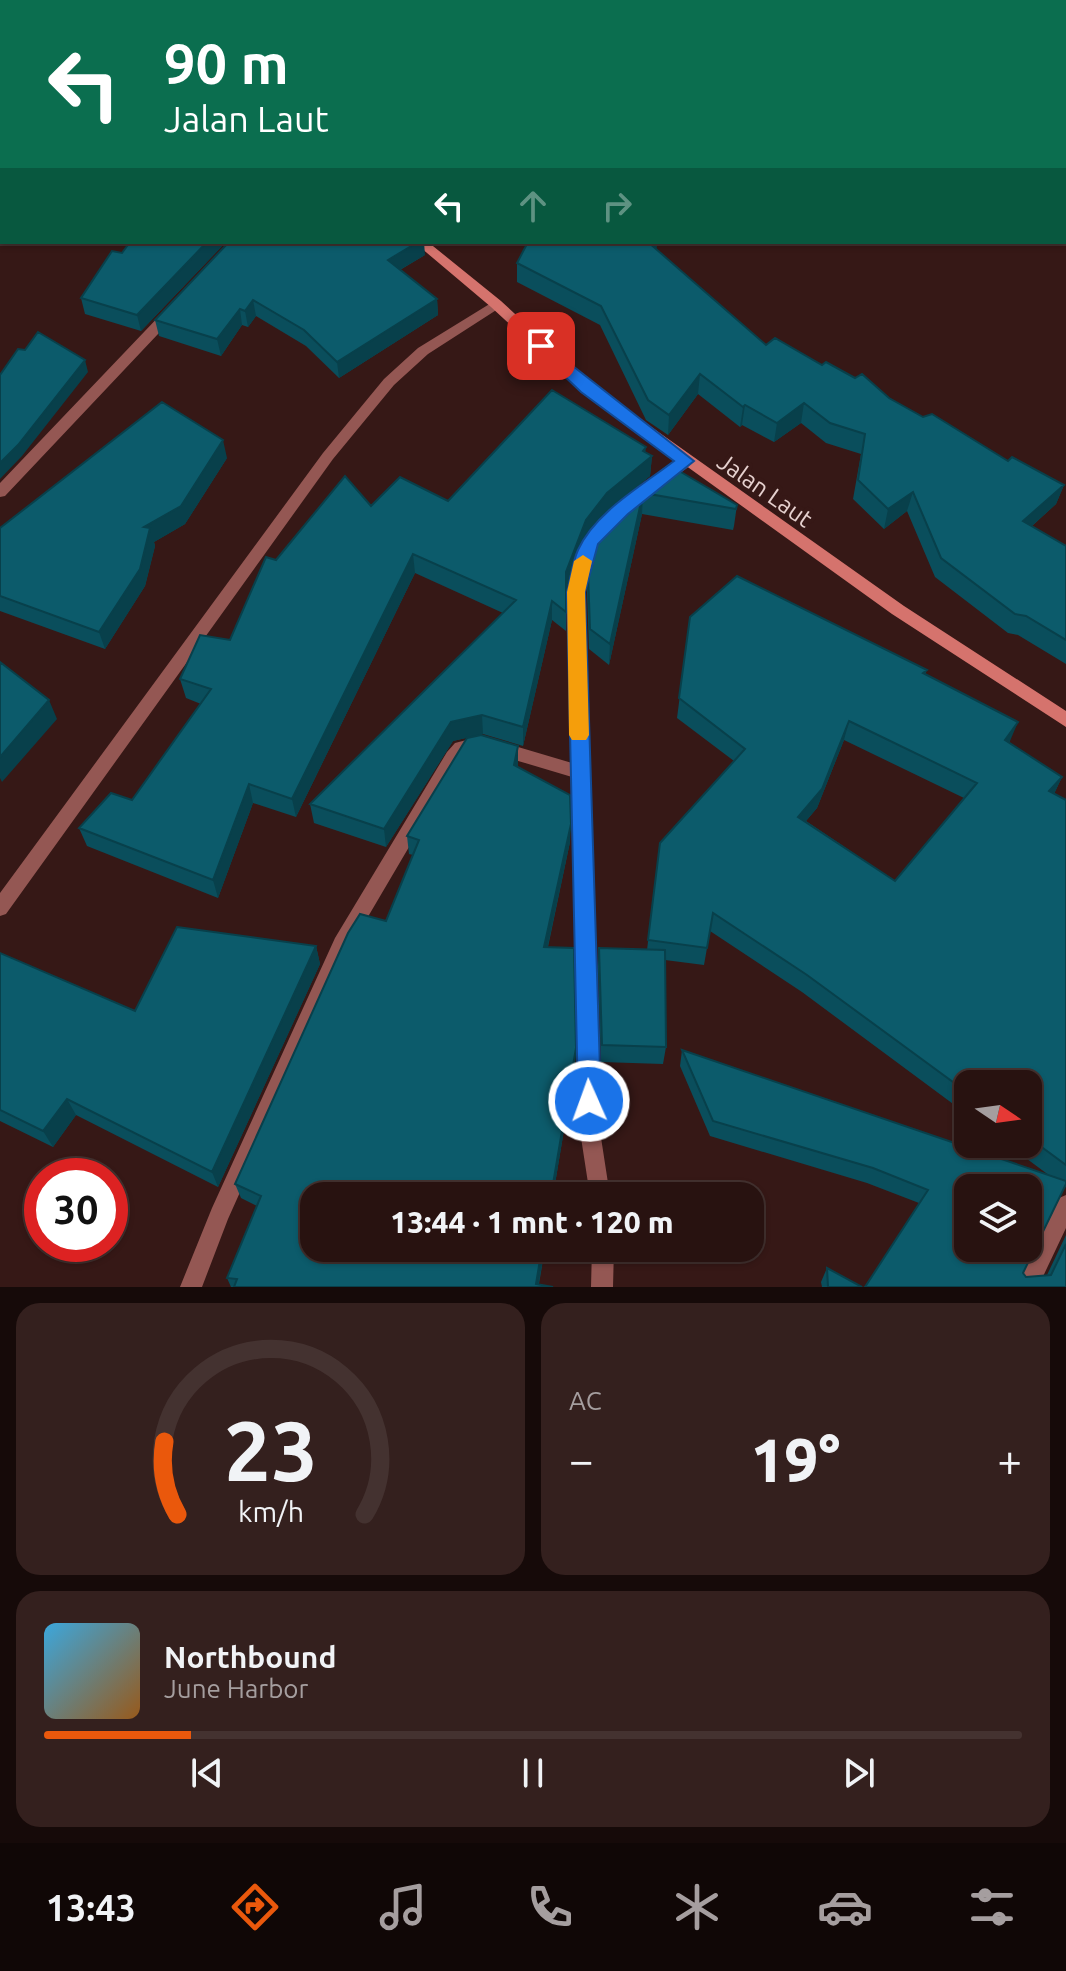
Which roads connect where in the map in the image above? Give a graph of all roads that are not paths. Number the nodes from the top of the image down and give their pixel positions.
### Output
1 (422, 244) edge
2 (183, 299) edge
3 (496, 304) junction
4 (686, 461) junction
5 (0, 492) edge
6 (1066, 720) edge
7 (580, 772) junction
8 (0, 908) edge
9 (598, 1182) edge
10 (1066, 1205) edge
11 (603, 1262) edge
12 (191, 1287) edge
13 (602, 1287) edge
14 (1027, 1287) edge

1 - 3 street, Jalan Laut
2 - 5 street
3 - 4 street, Jalan Laut
3 - 8 street
4 - 6 street, Jalan Laut
4 - 7 street
7 - 9 street
7 - 12 street
10 - 14 street
11 - 13 street

